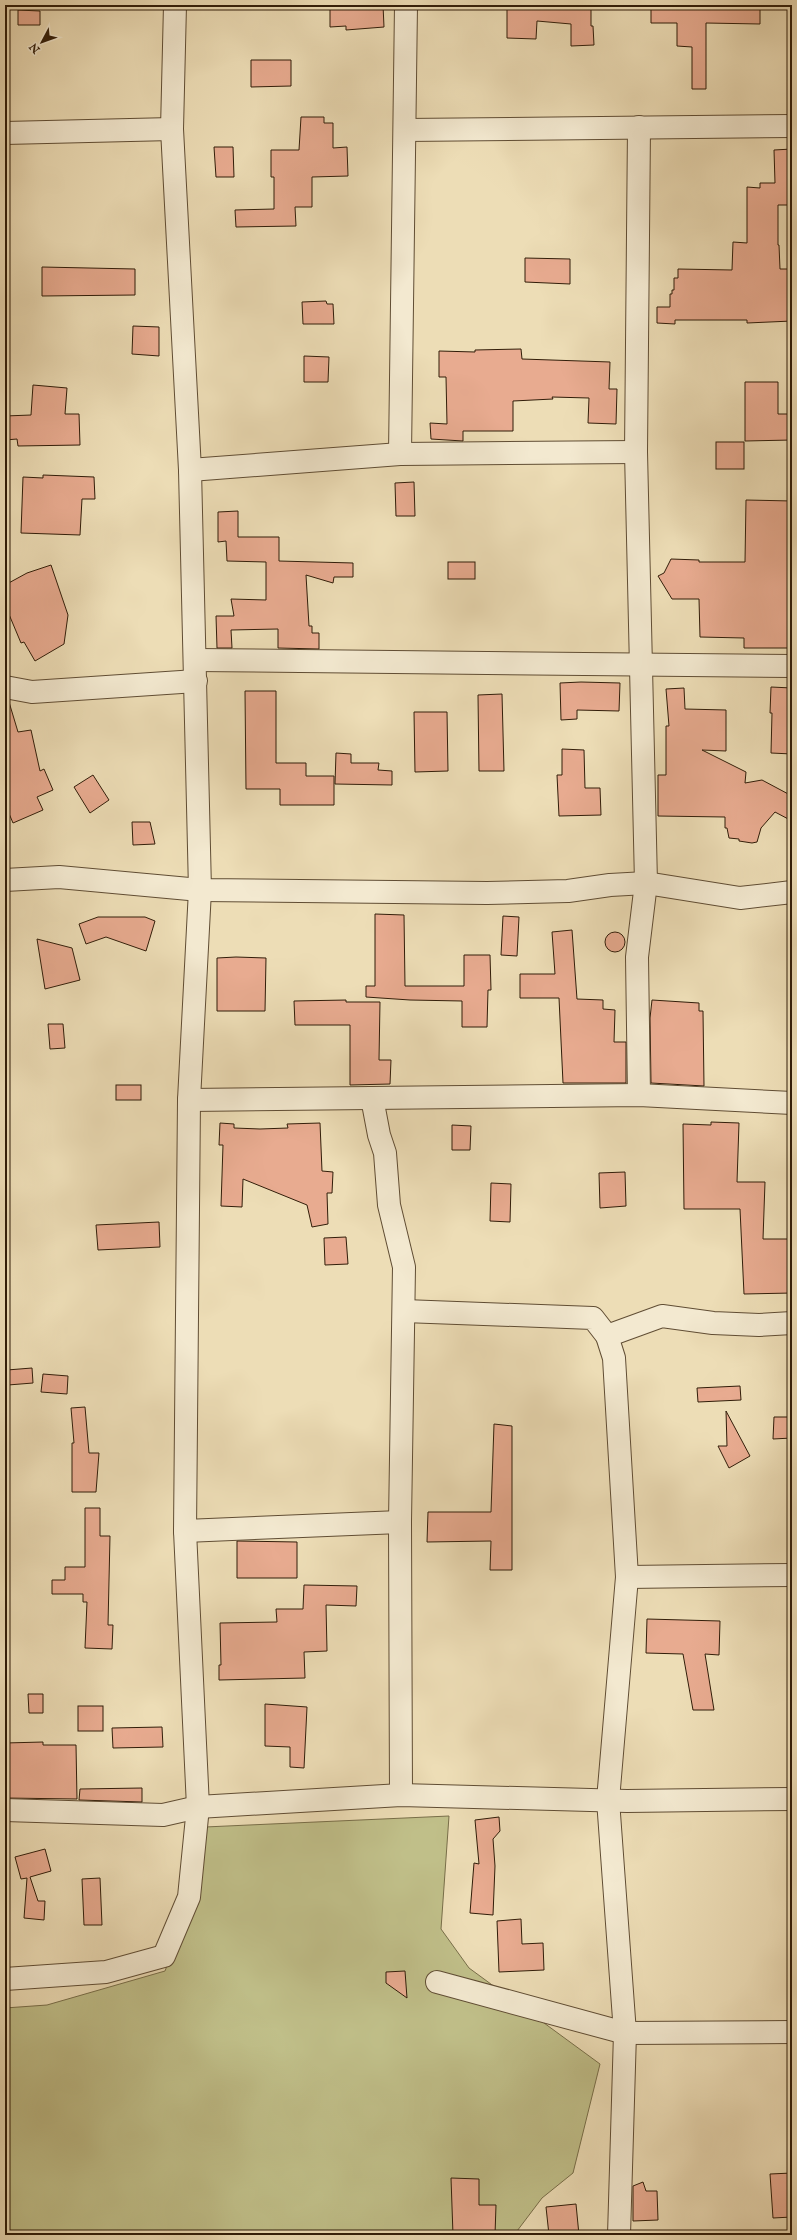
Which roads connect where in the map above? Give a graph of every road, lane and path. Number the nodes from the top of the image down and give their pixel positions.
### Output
1 (175, 5) edge
2 (406, 5) edge
3 (639, 126) junction
4 (792, 126) edge
5 (172, 129) junction
6 (405, 130) junction
7 (5, 133) edge
8 (636, 452) junction
9 (400, 454) junction
10 (190, 470) junction
11 (195, 660) junction
12 (640, 664) junction
13 (792, 666) edge
14 (196, 681) junction
15 (5, 686) edge
16 (5, 880) edge
17 (646, 883) junction
18 (200, 890) junction
19 (792, 892) edge
20 (639, 1095) junction
21 (372, 1098) junction
22 (188, 1100) junction
23 (792, 1103) edge
24 (404, 1311) junction
25 (792, 1323) edge
26 (607, 1336) junction
27 (400, 1522) junction
28 (185, 1531) junction
29 (792, 1575) edge
30 (627, 1578) junction
31 (401, 1795) junction
32 (792, 1799) edge
33 (608, 1800) junction
34 (198, 1807) junction
35 (5, 1810) edge
36 (5, 1980) edge
37 (437, 1982) dead end
38 (792, 2032) edge
39 (625, 2033) junction
40 (619, 2235) edge

1 - 5 street
2 - 6 street
3 - 4 street
3 - 6 street
3 - 8 street
5 - 7 street
5 - 10 street
6 - 9 street
8 - 9 street
8 - 12 street
9 - 10 street
10 - 11 street
11 - 12 street
11 - 14 street
12 - 13 street
12 - 17 street
14 - 15 street
14 - 18 street
16 - 18 street
17 - 18 street
17 - 19 street
17 - 20 street
18 - 22 street
20 - 21 street
20 - 23 street
21 - 22 street
21 - 24 street
22 - 28 street
24 - 26 street
24 - 27 street
25 - 26 street
26 - 30 street
27 - 28 street
27 - 31 street
28 - 34 street
29 - 30 street
30 - 33 street
31 - 33 street
31 - 34 street
32 - 33 street
33 - 39 street
34 - 35 street
34 - 36 street
37 - 39 street
38 - 39 street
39 - 40 street

